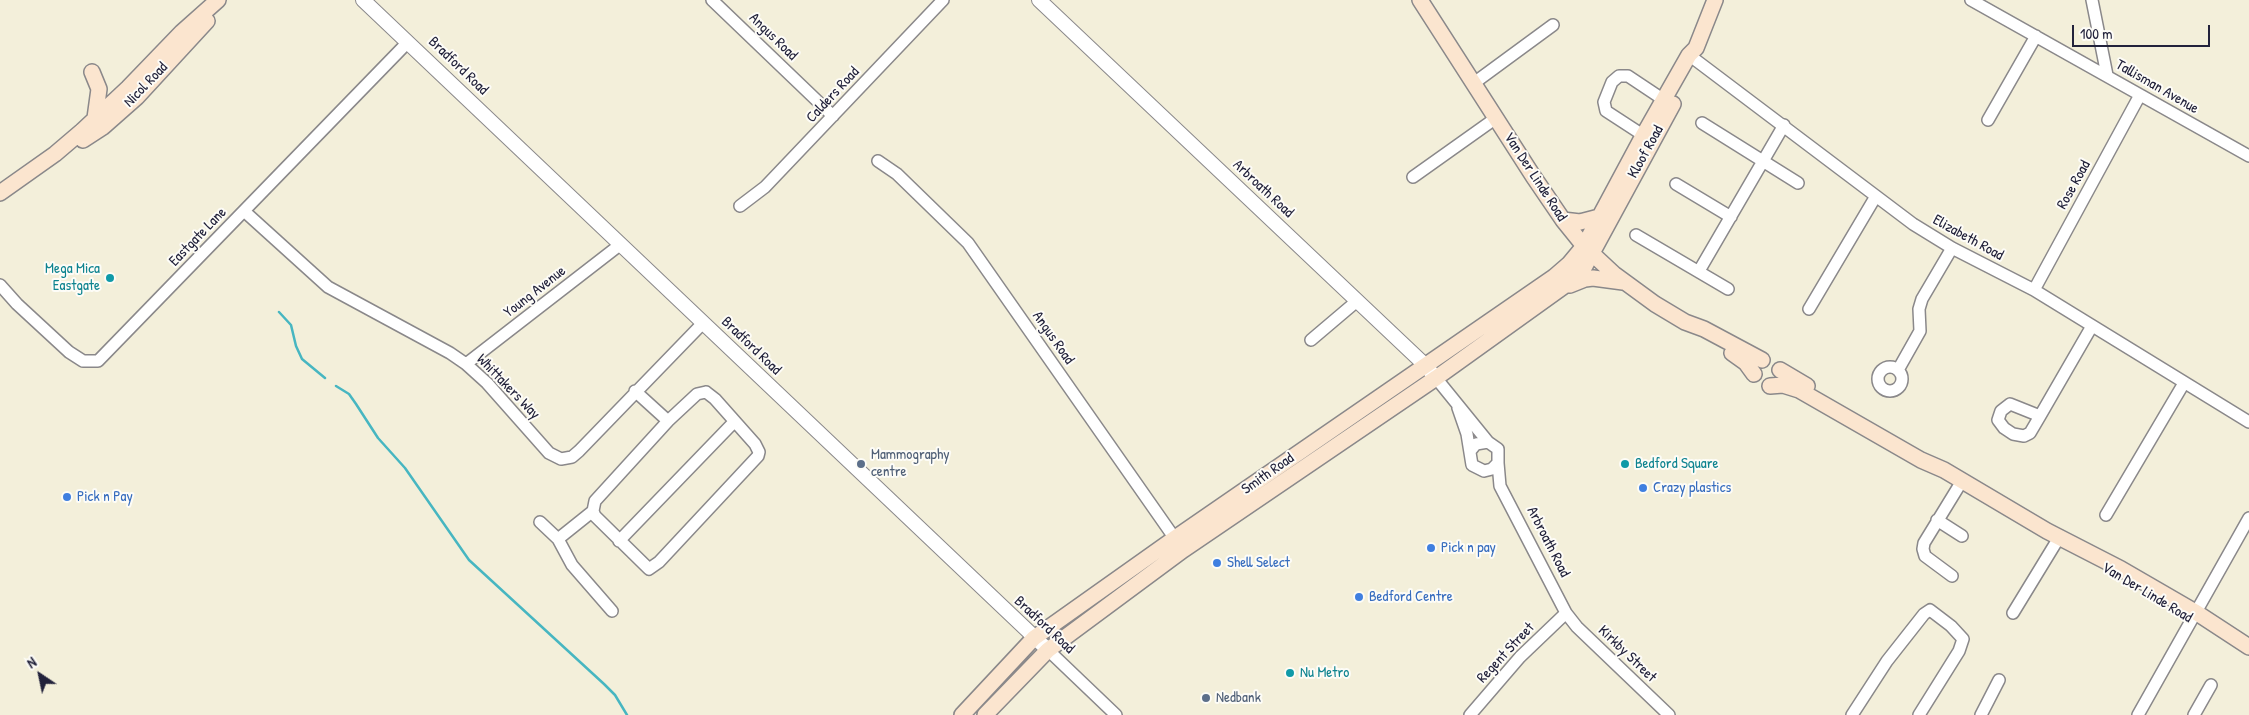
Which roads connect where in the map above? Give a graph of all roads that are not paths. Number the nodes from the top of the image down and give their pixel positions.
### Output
1 (218, 0) edge
2 (225, 0) edge
3 (363, 0) edge
4 (712, 0) edge
5 (943, 0) edge
6 (1039, 0) edge
7 (1420, 0) edge
8 (1716, 0) edge
9 (1971, 0) edge
10 (2092, 0) edge
11 (1553, 25) dead end
12 (2036, 36) junction
13 (408, 42) junction
14 (1694, 54) junction
15 (92, 72) dead end
16 (2107, 75) junction
17 (1474, 83) junction
18 (2140, 95) junction
19 (1668, 102) junction
20 (833, 116) junction
21 (96, 118) junction
22 (1496, 118) junction
23 (1988, 120) dead end
24 (1702, 123) dead end
25 (1784, 125) junction
26 (1648, 138) junction
27 (2247, 152) edge
28 (55, 154) junction
29 (878, 161) dead end
30 (1763, 161) junction
31 (1413, 178) dead end
32 (1798, 183) dead end
33 (1676, 184) dead end
34 (0, 193) edge
35 (1876, 196) junction
36 (740, 206) dead end
37 (244, 212) junction
38 (1731, 217) junction
39 (1565, 223) junction
40 (1602, 223) junction
41 (1636, 235) dead end
42 (621, 244) junction
43 (1952, 248) junction
44 (1588, 250) junction
45 (1699, 271) junction
46 (1554, 277) junction
47 (1619, 278) junction
48 (0, 285) edge
49 (1728, 288) dead end
50 (2034, 290) junction
51 (1552, 296) junction
52 (1357, 301) junction
53 (1809, 309) dead end
54 (1685, 322) junction
55 (703, 323) junction
56 (2092, 326) junction
57 (1311, 340) dead end
58 (1762, 360) junction
59 (466, 364) junction
60 (1425, 365) junction
61 (1780, 370) junction
62 (1898, 370) dead end
63 (1754, 374) junction
64 (1436, 378) junction
65 (2184, 383) junction
66 (1770, 386) junction
67 (635, 391) junction
68 (1458, 408) junction
69 (2040, 416) dead end
70 (668, 422) junction
71 (734, 422) junction
72 (2249, 422) edge
73 (1488, 442) junction
74 (1471, 450) junction
75 (1498, 462) junction
76 (1944, 470) junction
77 (1484, 471) junction
78 (1962, 481) junction
79 (1500, 486) junction
80 (593, 511) junction
81 (2106, 514) dead end
82 (2249, 518) edge
83 (1937, 520) junction
84 (540, 522) dead end
85 (1962, 536) dead end
86 (2054, 536) junction
87 (558, 539) junction
88 (619, 541) junction
89 (1179, 544) junction
90 (1952, 576) dead end
91 (612, 611) dead end
92 (1566, 613) junction
93 (2014, 613) dead end
94 (2195, 616) junction
95 (1034, 638) junction
96 (2249, 646) edge
97 (1048, 650) junction
98 (2249, 653) edge
99 (1999, 680) dead end
100 (2211, 685) dead end
101 (962, 715) edge
102 (985, 715) edge
103 (1116, 715) edge
104 (1470, 715) edge
105 (1669, 715) edge
106 (1852, 715) edge
107 (1918, 715) edge
108 (1981, 715) edge
109 (2138, 715) edge
110 (2194, 715) edge

1 - 21 main road, Nicol Road
2 - 28 main road, Nicol Road
3 - 13 street, Bradford Road
4 - 20 street, Angus Road
5 - 20 street, Calders Road
6 - 52 street, Arbroath Road
7 - 17 main road, Van Der Linde Road
8 - 14 main road, Kloof Road
9 - 12 street, Tallisman Avenue
10 - 16 street
11 - 17 street
12 - 16 street, Tallisman Avenue
12 - 23 street
13 - 37 street, Eastgate Lane
13 - 42 street, Bradford Road
14 - 19 main road, Kloof Road
14 - 25 street, Elizabeth Road
15 - 21 main road
16 - 18 street, Tallisman Avenue
17 - 22 main road, Van Der Linde Road
18 - 27 street, Tallisman Avenue
18 - 50 street, Rose Road
19 - 26 main road, Kloof Road
19 - 26 street
20 - 36 street, Calders Road
21 - 28 main road, Nicol Road
22 - 31 street
22 - 39 main road, Van Der Linde Road
24 - 30 street
25 - 30 street
25 - 35 street, Elizabeth Road
26 - 40 main road, Kloof Road
28 - 34 main road, Nicol Road
29 - 89 street, Angus Road
30 - 32 street
30 - 38 street
33 - 38 street
35 - 43 street, Elizabeth Road
35 - 53 street
37 - 48 street, Eastgate Lane
37 - 59 street, Whittakers Way
38 - 45 street
39 - 40 main road
39 - 44 main road, Van Der Linde Road
39 - 46 main road
40 - 44 main road, Kloof Road
40 - 47 main road
41 - 45 street
42 - 55 street, Bradford Road
42 - 59 street, Young Avenue
43 - 50 street, Elizabeth Road
43 - 62 street
44 - 46 main road, Smith Road
44 - 47 main road, Van Der Linde Road
44 - 51 main road, Smith Road
45 - 49 street
46 - 60 main road, Smith Road
47 - 51 main road
47 - 54 main road, Van Der Linde Road
50 - 56 street, Elizabeth Road
51 - 64 main road, Smith Road
52 - 57 street
52 - 60 street, Arbroath Road
54 - 58 main road, Van Der Linde Road
54 - 63 main road, Van Der Linde Road
55 - 67 street, Whittakers Way
55 - 95 street, Bradford Road
56 - 65 street, Elizabeth Road
56 - 69 street
58 - 61 main road
58 - 63 main road
59 - 67 street, Whittakers Way
60 - 64 street, Arbroath Road
60 - 89 main road, Smith Road
61 - 66 main road
61 - 76 main road, Van Der Linde Road
63 - 66 main road
64 - 68 street, Arbroath Road
64 - 89 main road, Smith Road
65 - 72 street, Elizabeth Road
65 - 81 street
66 - 76 main road, Van Der Linde Road
67 - 70 street
68 - 73 street, Arbroath Road
68 - 74 street, Arbroath Road
70 - 71 street
70 - 80 street
71 - 88 street
71 - 88 street
73 - 74 street
73 - 75 street
74 - 77 street
75 - 77 street
75 - 79 street, Arbroath Road
76 - 78 main road, Van Der Linde Road
77 - 79 street, Arbroath Road
78 - 83 street
78 - 86 main road, Van Der Linde Road
79 - 92 street, Arbroath Road
80 - 87 street
80 - 88 street
82 - 94 street
83 - 85 street
83 - 90 street
84 - 87 street
86 - 93 street
86 - 94 main road, Van Der Linde Road
87 - 91 street
89 - 95 main road, Smith Road
89 - 97 main road, Smith Road
92 - 104 street, Regent Street
92 - 105 street, Kirkby Street
94 - 96 main road, Van Der Linde Road
94 - 98 main road, Van Der Linde Road
94 - 109 street
95 - 97 street, Bradford Road
95 - 101 main road, Smith Road
97 - 102 main road, Smith Road
97 - 103 street, Bradford Road
99 - 108 street
100 - 110 street
106 - 107 street

